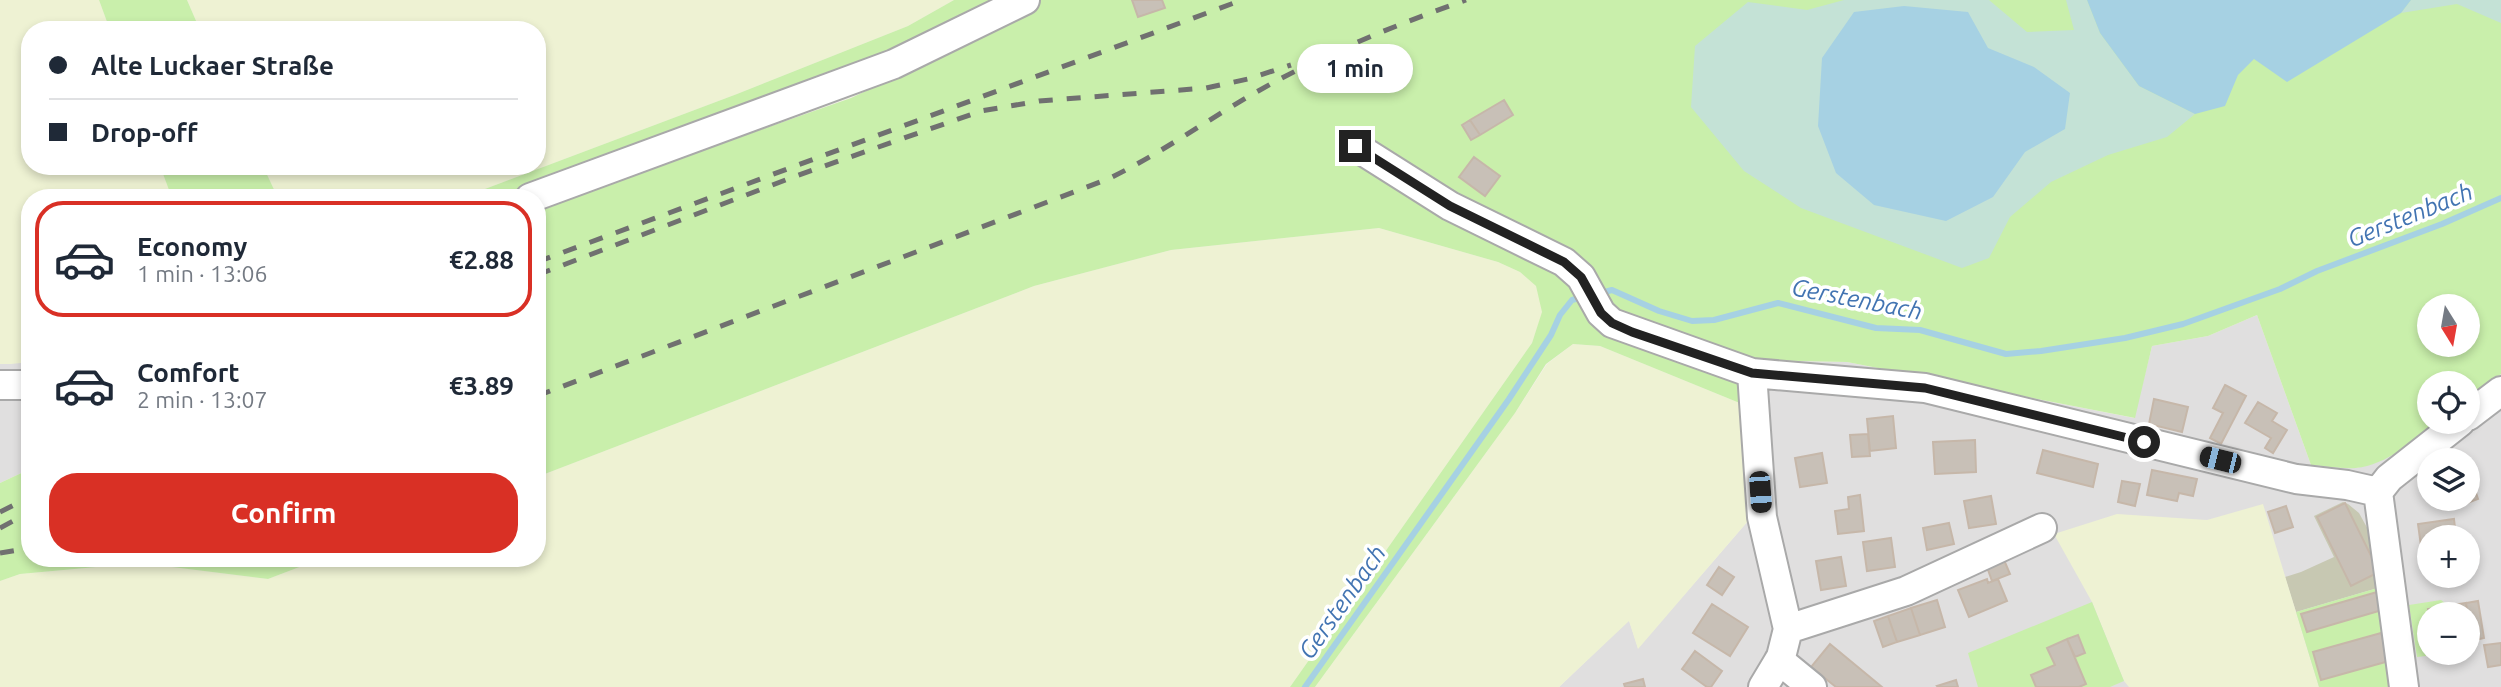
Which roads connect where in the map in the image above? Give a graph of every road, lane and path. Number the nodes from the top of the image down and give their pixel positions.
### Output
1 (1025, 0) edge
2 (1355, 146) dead end
3 (546, 192) edge
4 (1752, 373) junction
5 (0, 385) edge
6 (21, 385) edge
7 (2501, 391) edge
8 (2480, 407) edge
9 (2445, 434) edge
10 (2378, 492) junction
11 (2042, 528) dead end
12 (1788, 629) junction
13 (1779, 660) junction
14 (1763, 687) edge
15 (1812, 687) edge
16 (2404, 687) edge

1 - 3 street
2 - 4 street
4 - 10 street
4 - 12 street
5 - 6 street
7 - 8 street
9 - 10 street
10 - 16 street
11 - 12 street
12 - 13 street
13 - 14 street
13 - 15 street

